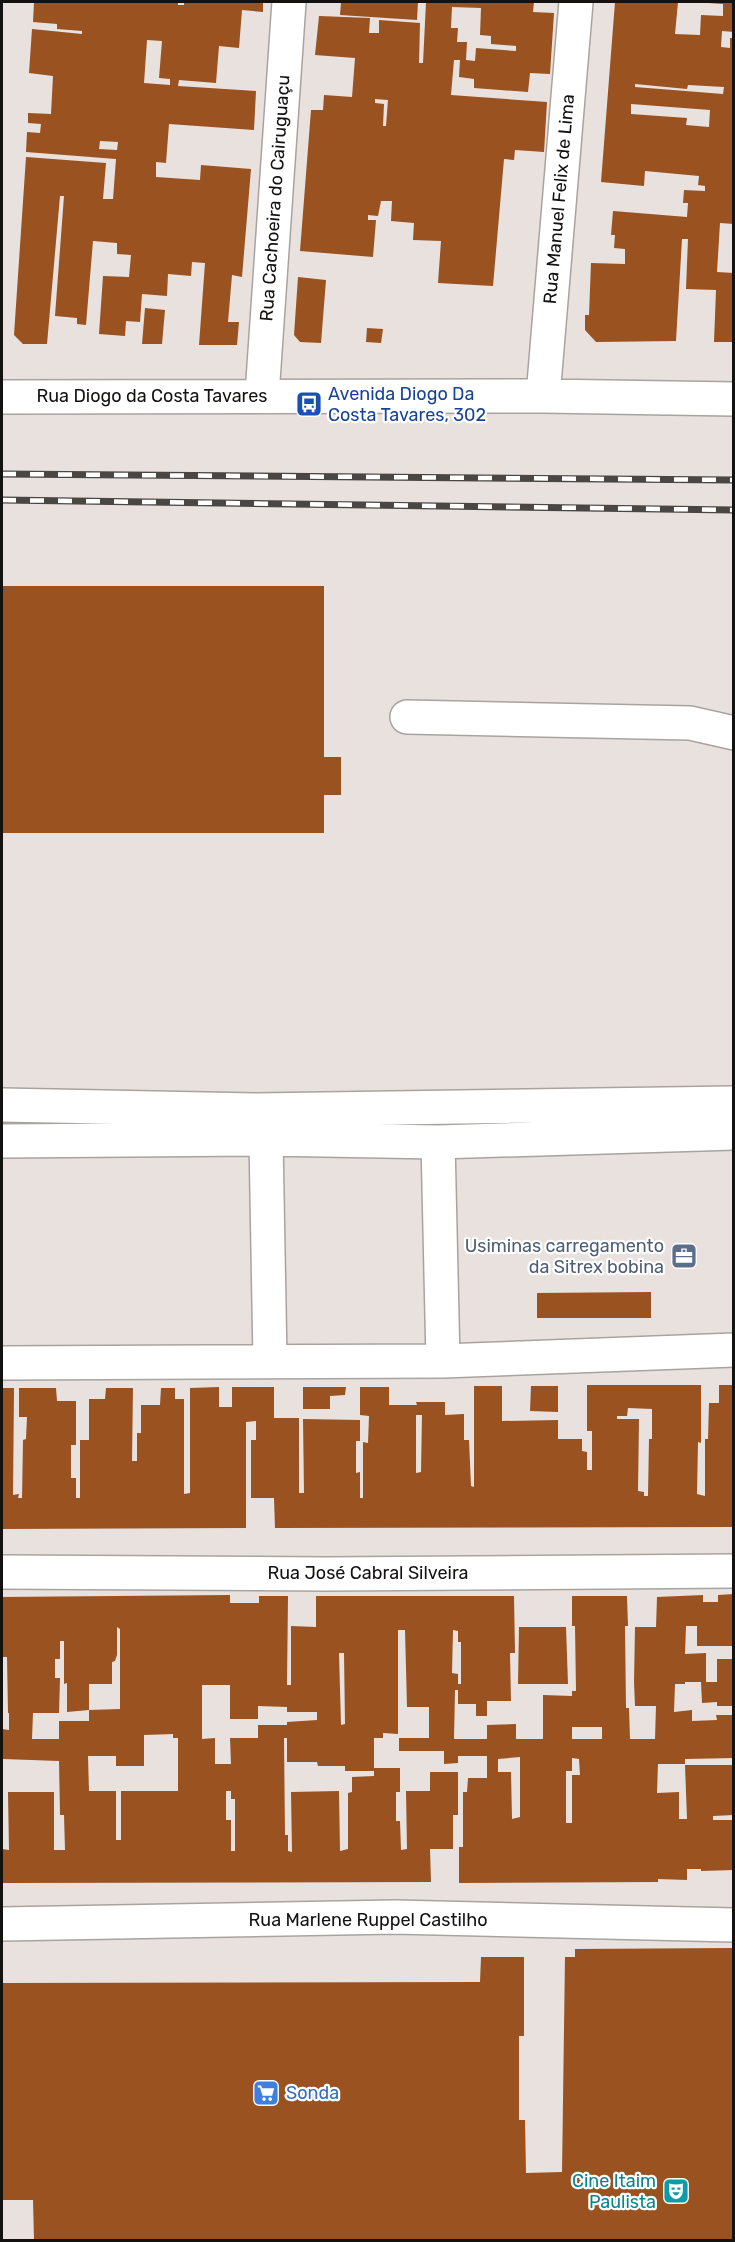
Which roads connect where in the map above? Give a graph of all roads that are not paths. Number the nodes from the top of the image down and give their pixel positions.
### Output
1 (288, 2) edge
2 (576, 2) edge
3 (262, 396) junction
4 (543, 396) junction
5 (2, 397) edge
6 (734, 399) edge
7 (407, 717) dead end
8 (734, 733) edge
9 (734, 1103) edge
10 (2, 1105) edge
11 (734, 1133) edge
12 (266, 1138) junction
13 (2, 1141) edge
14 (438, 1142) junction
15 (734, 1350) edge
16 (270, 1361) junction
17 (443, 1361) junction
18 (2, 1363) edge
19 (734, 1571) edge
20 (2, 1572) edge
21 (2, 1924) edge
22 (734, 1925) edge

1 - 3 street, Rua Cachoeira do Cairuguaçu
2 - 4 street, Rua Manuel Felix de Lima
3 - 4 street, Rua Diogo da Costa Tavares
3 - 5 street, Rua Diogo da Costa Tavares
4 - 6 street, Rua Diogo da Costa Tavares
7 - 8 street
9 - 10 street
11 - 14 street
12 - 13 street
12 - 14 street
12 - 16 street
14 - 17 street
15 - 17 street
16 - 17 street
16 - 18 street
19 - 20 street, Rua José Cabral Silveira
21 - 22 street, Rua Marlene Ruppel Castilho

